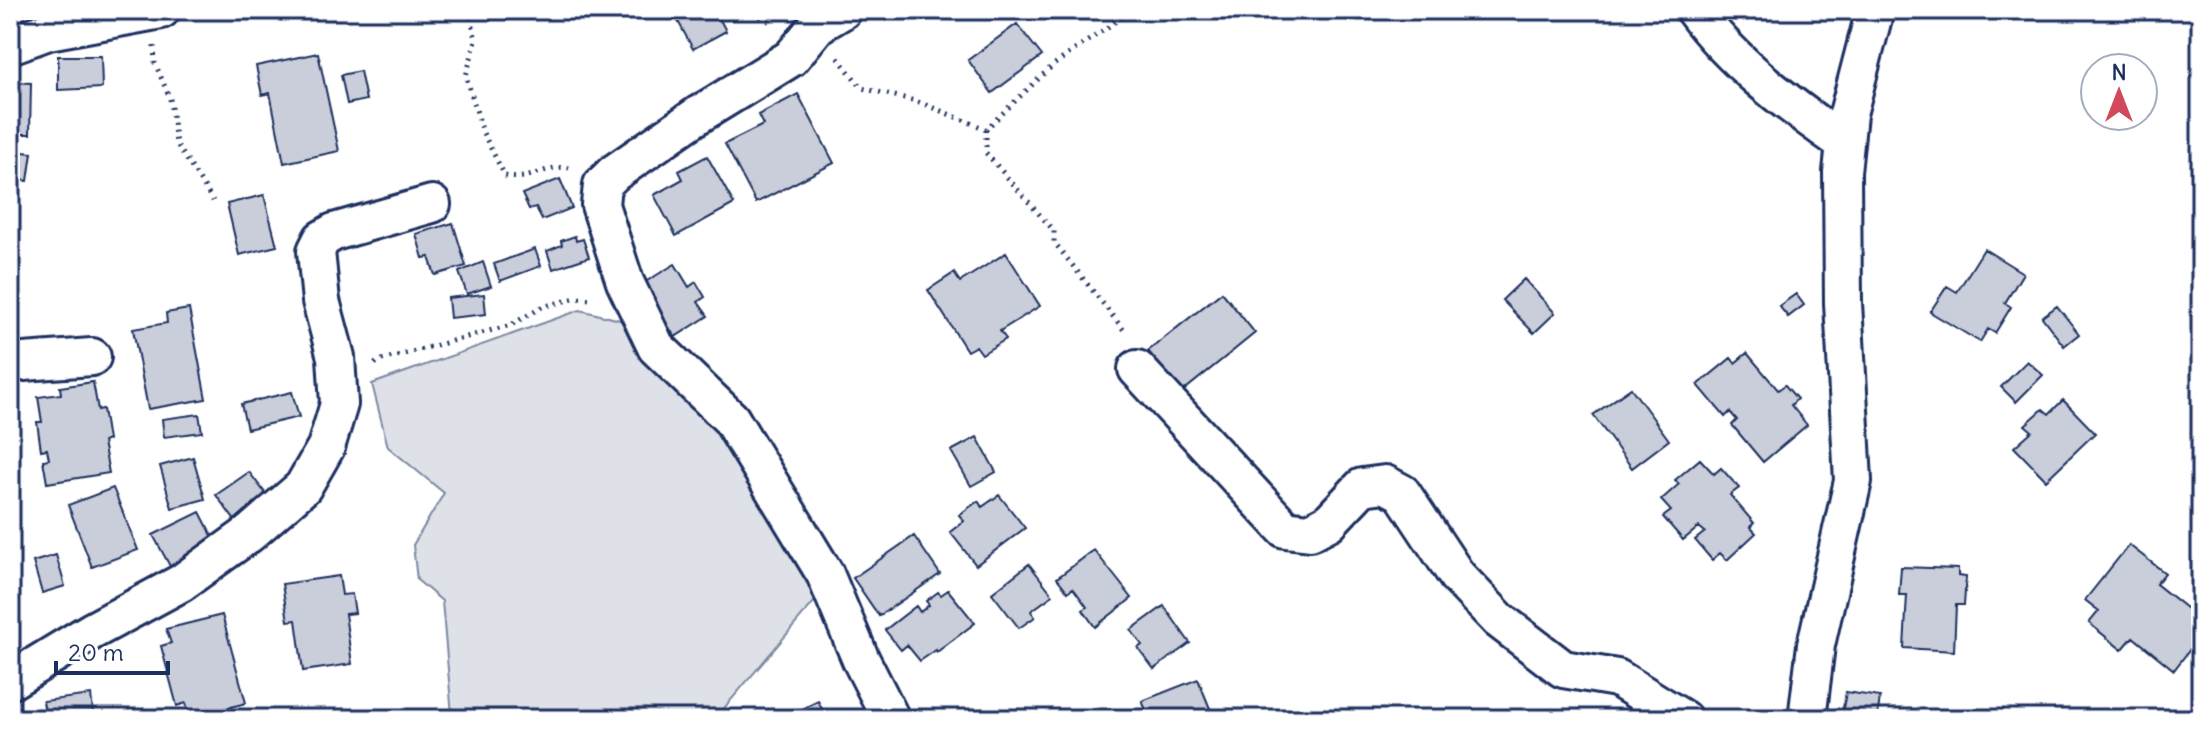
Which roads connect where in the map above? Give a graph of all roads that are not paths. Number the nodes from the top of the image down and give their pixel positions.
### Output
1 (843, 10) edge
2 (1694, 10) edge
3 (1875, 10) edge
4 (156, 11) edge
5 (10, 45) edge
6 (1844, 143) junction
7 (432, 204) dead end
8 (92, 357) dead end
9 (10, 363) edge
10 (1137, 369) road end
11 (10, 681) edge
12 (891, 719) edge
13 (1683, 719) edge
14 (1807, 719) edge

1 - 12 street
2 - 6 street
3 - 6 street
4 - 5 street
6 - 14 street
7 - 11 street
8 - 9 street
10 - 13 street

